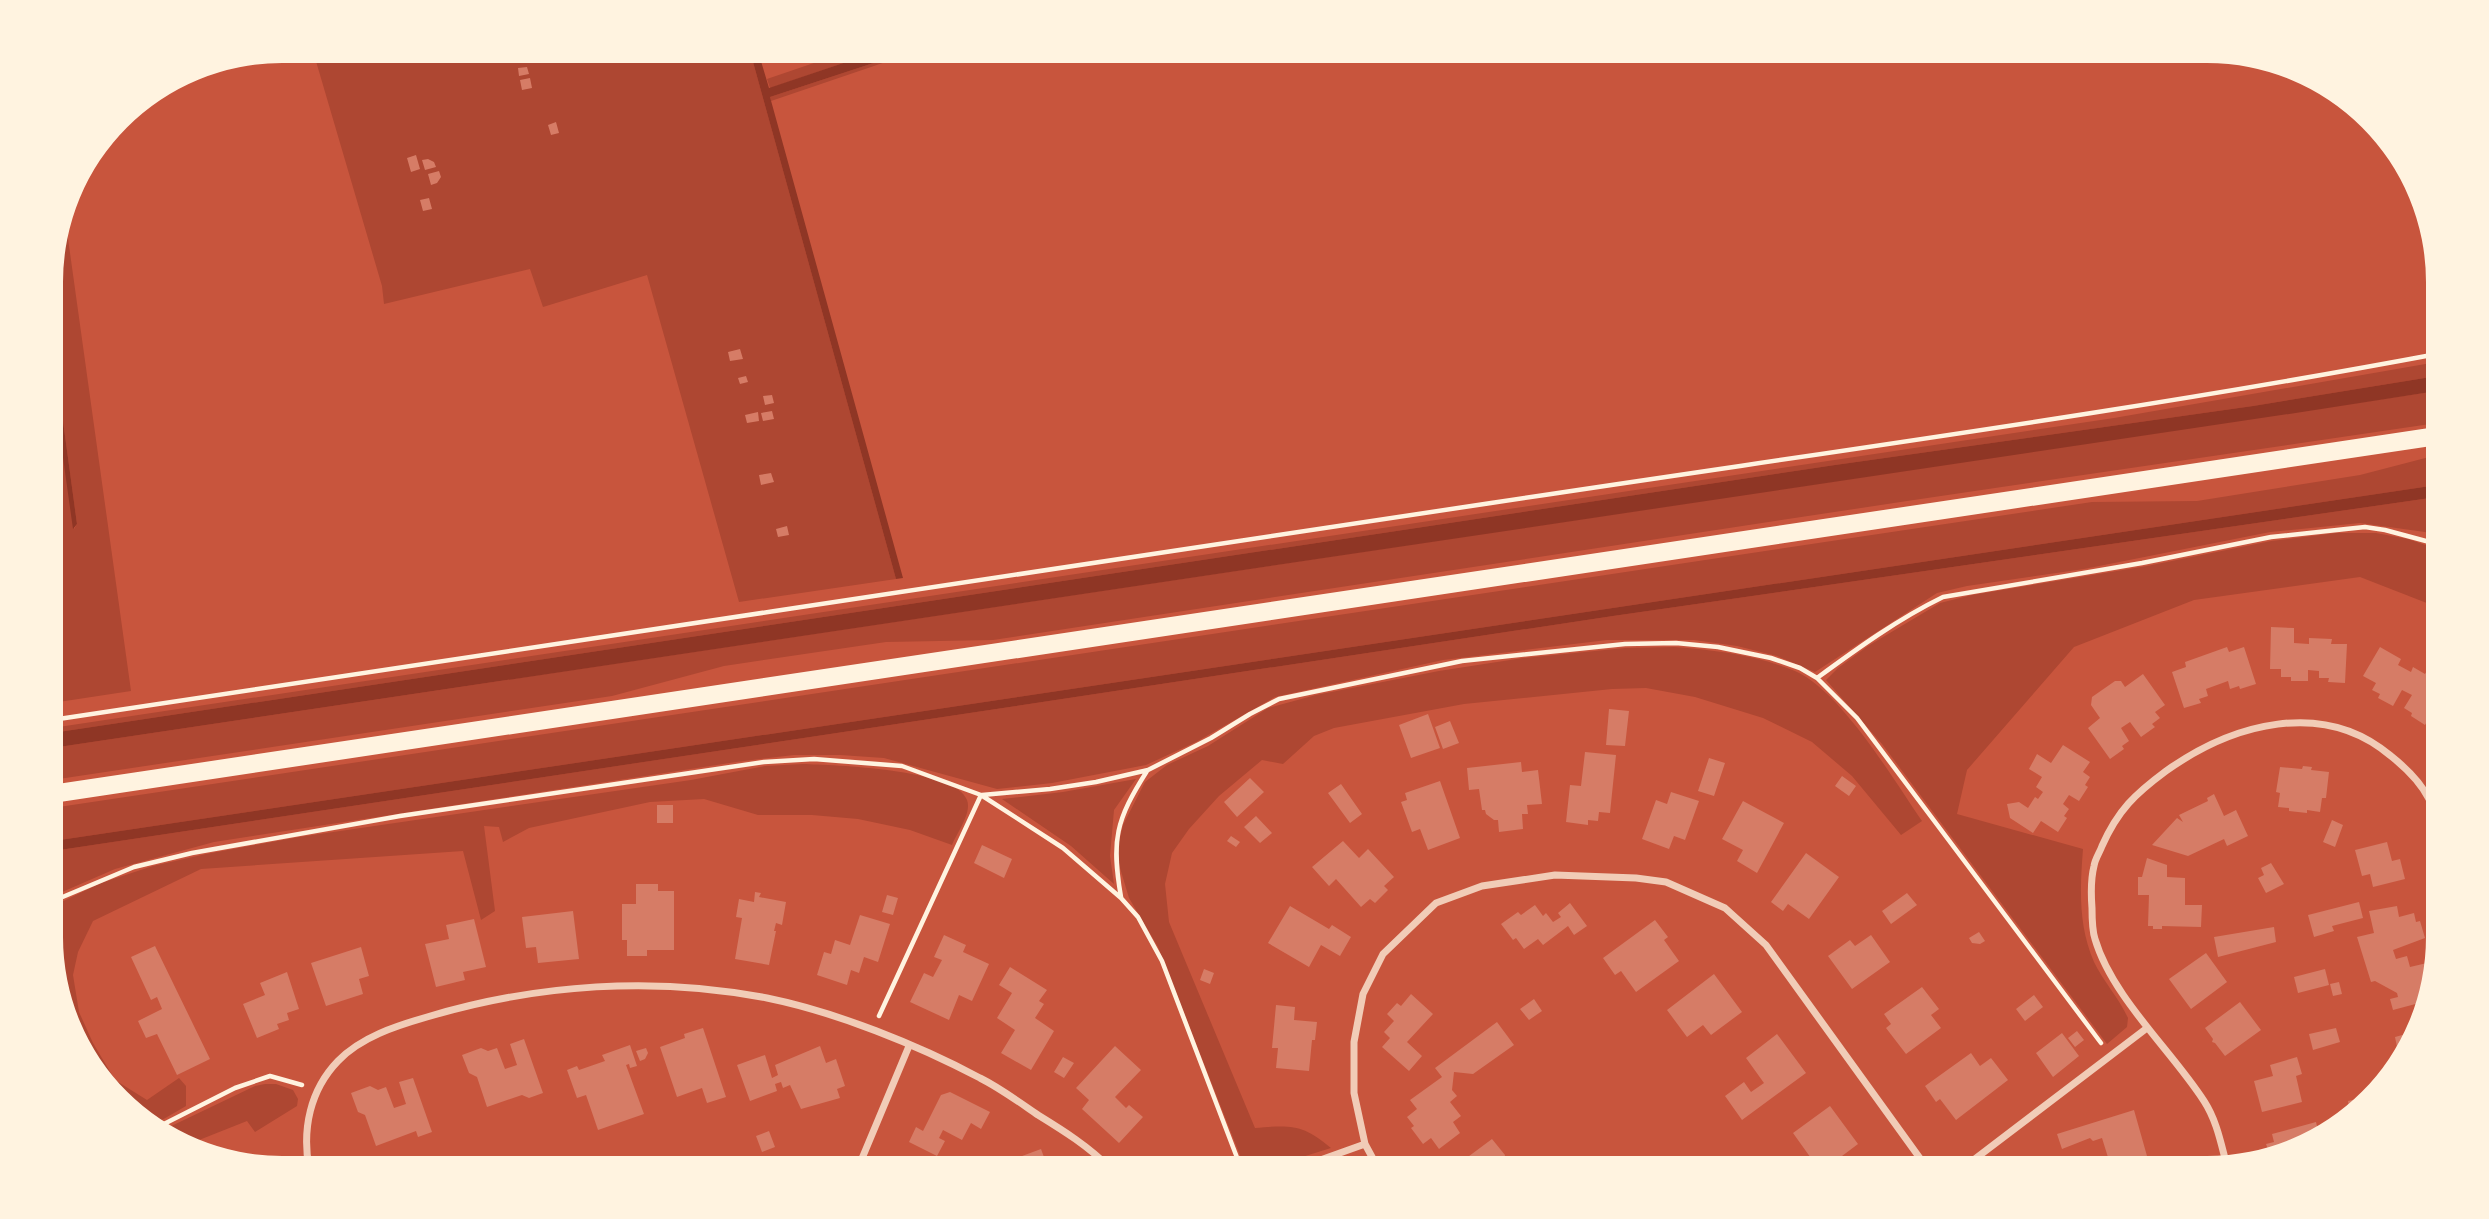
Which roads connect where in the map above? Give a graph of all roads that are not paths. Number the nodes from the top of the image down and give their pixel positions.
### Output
1 (2426, 438) edge
2 (63, 792) edge
3 (2426, 795) edge
4 (2147, 1028) junction
5 (909, 1046) junction
6 (1365, 1144) junction
7 (307, 1156) edge
8 (863, 1156) edge
9 (1097, 1156) edge
10 (1332, 1156) edge
11 (1372, 1156) edge
12 (1918, 1156) edge
13 (1979, 1156) edge
14 (2224, 1156) edge

1 - 2 main road
3 - 4 street
4 - 13 street
4 - 14 street
5 - 7 street
5 - 8 street
5 - 9 street
6 - 10 street
6 - 11 street
6 - 12 street

